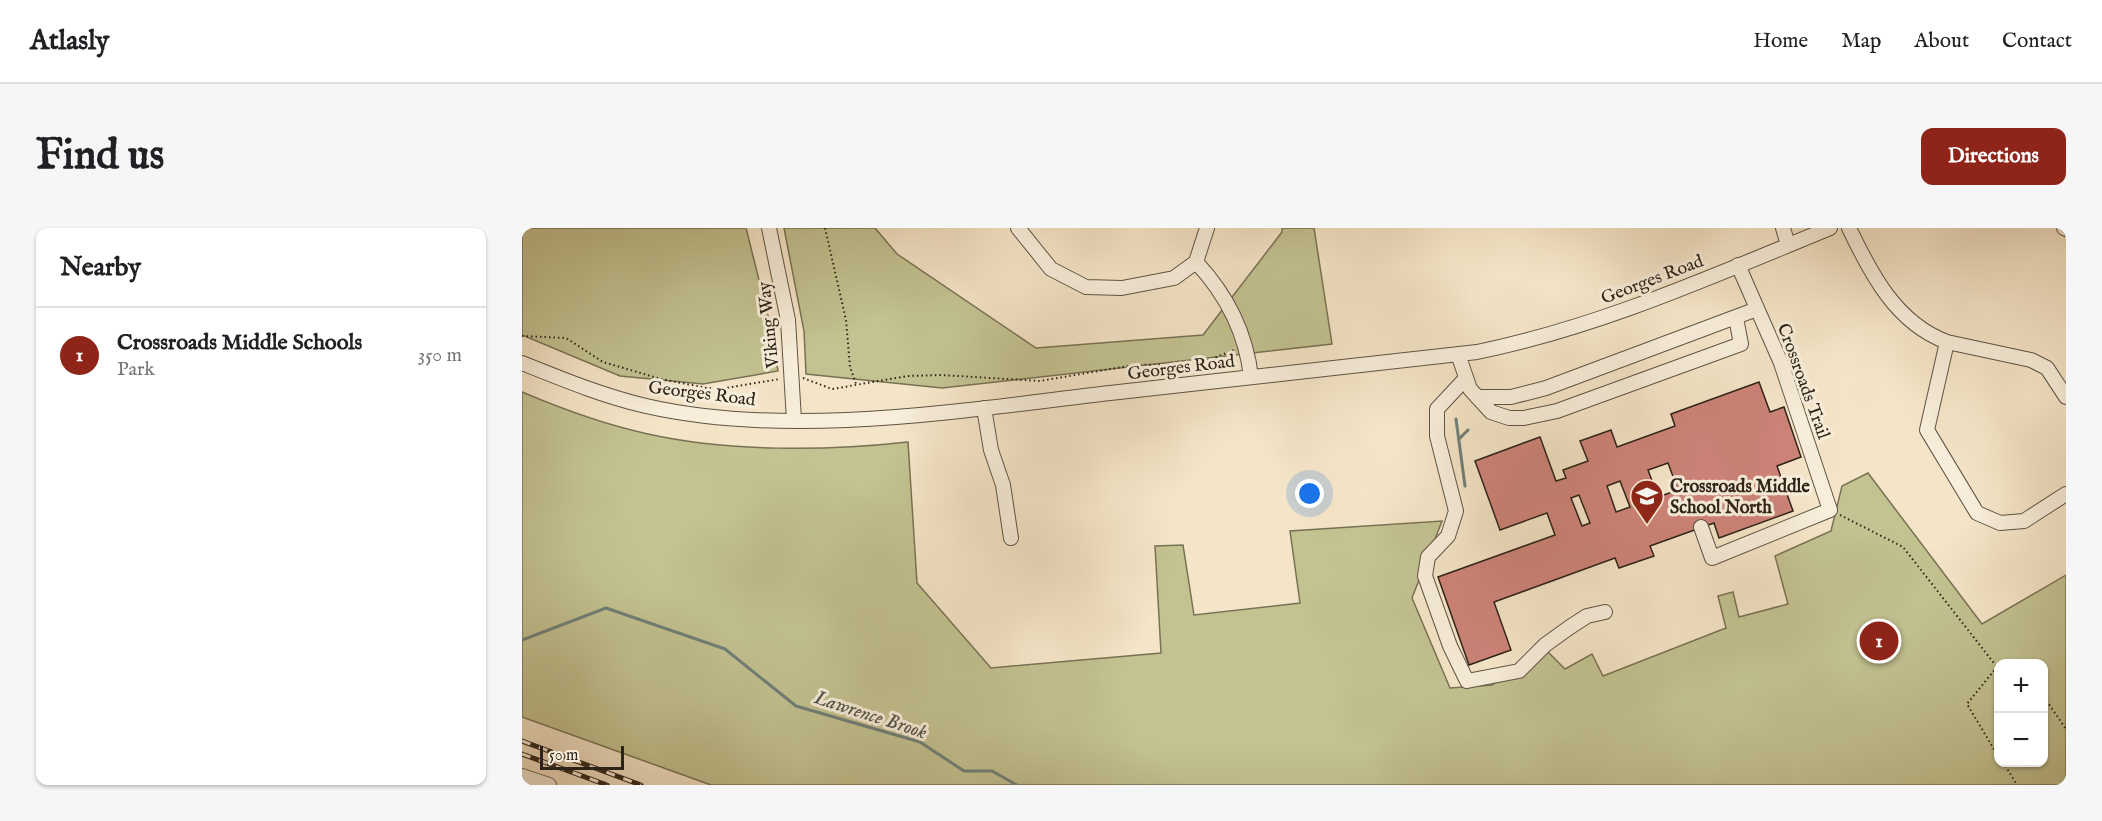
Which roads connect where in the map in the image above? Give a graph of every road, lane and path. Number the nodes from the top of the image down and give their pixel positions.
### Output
1 (769, 228) edge
2 (825, 228) edge
3 (1018, 228) edge
4 (1207, 228) edge
5 (1783, 228) edge
6 (1830, 228) edge
7 (1849, 228) edge
8 (1788, 245) junction
9 (1196, 262) junction
10 (1738, 265) junction
11 (1757, 309) junction
12 (1736, 318) junction
13 (522, 336) edge
14 (1947, 342) junction
15 (1234, 350) dead end
16 (1458, 354) junction
17 (522, 363) edge
18 (1251, 377) junction
19 (783, 378) dead end
20 (801, 378) dead end
21 (1466, 378) junction
22 (855, 384) junction
23 (1477, 397) junction
24 (2066, 397) edge
25 (984, 408) junction
26 (794, 420) junction
27 (2066, 494) edge
28 (1830, 510) junction
29 (1701, 527) dead end
30 (1011, 538) dead end
31 (1605, 612) dead end
32 (1994, 663) edge
33 (1994, 671) edge
34 (2048, 704) edge
35 (2066, 729) edge
36 (1994, 749) edge
37 (2006, 767) edge
38 (522, 776) edge
39 (549, 785) edge
40 (2017, 785) edge

1 - 26 street, Viking Way
2 - 22 path
3 - 9 street
4 - 9 street
5 - 8 street
6 - 8 street, Georges Road
7 - 14 street
8 - 10 street, Georges Road
9 - 18 street
10 - 11 street, Crossroads Trail
10 - 16 street, Georges Road
11 - 12 street
11 - 28 street, Crossroads Trail
12 - 23 street
12 - 23 street
13 - 19 path
14 - 24 street
14 - 27 street
15 - 22 path
16 - 18 street, Georges Road
16 - 21 street
17 - 26 street, Georges Road
18 - 25 street, Georges Road
20 - 22 path
21 - 23 street
21 - 31 street
25 - 26 street, Georges Road
25 - 30 street
28 - 29 street
28 - 32 path
33 - 36 path
34 - 35 path
37 - 40 path
38 - 39 street

